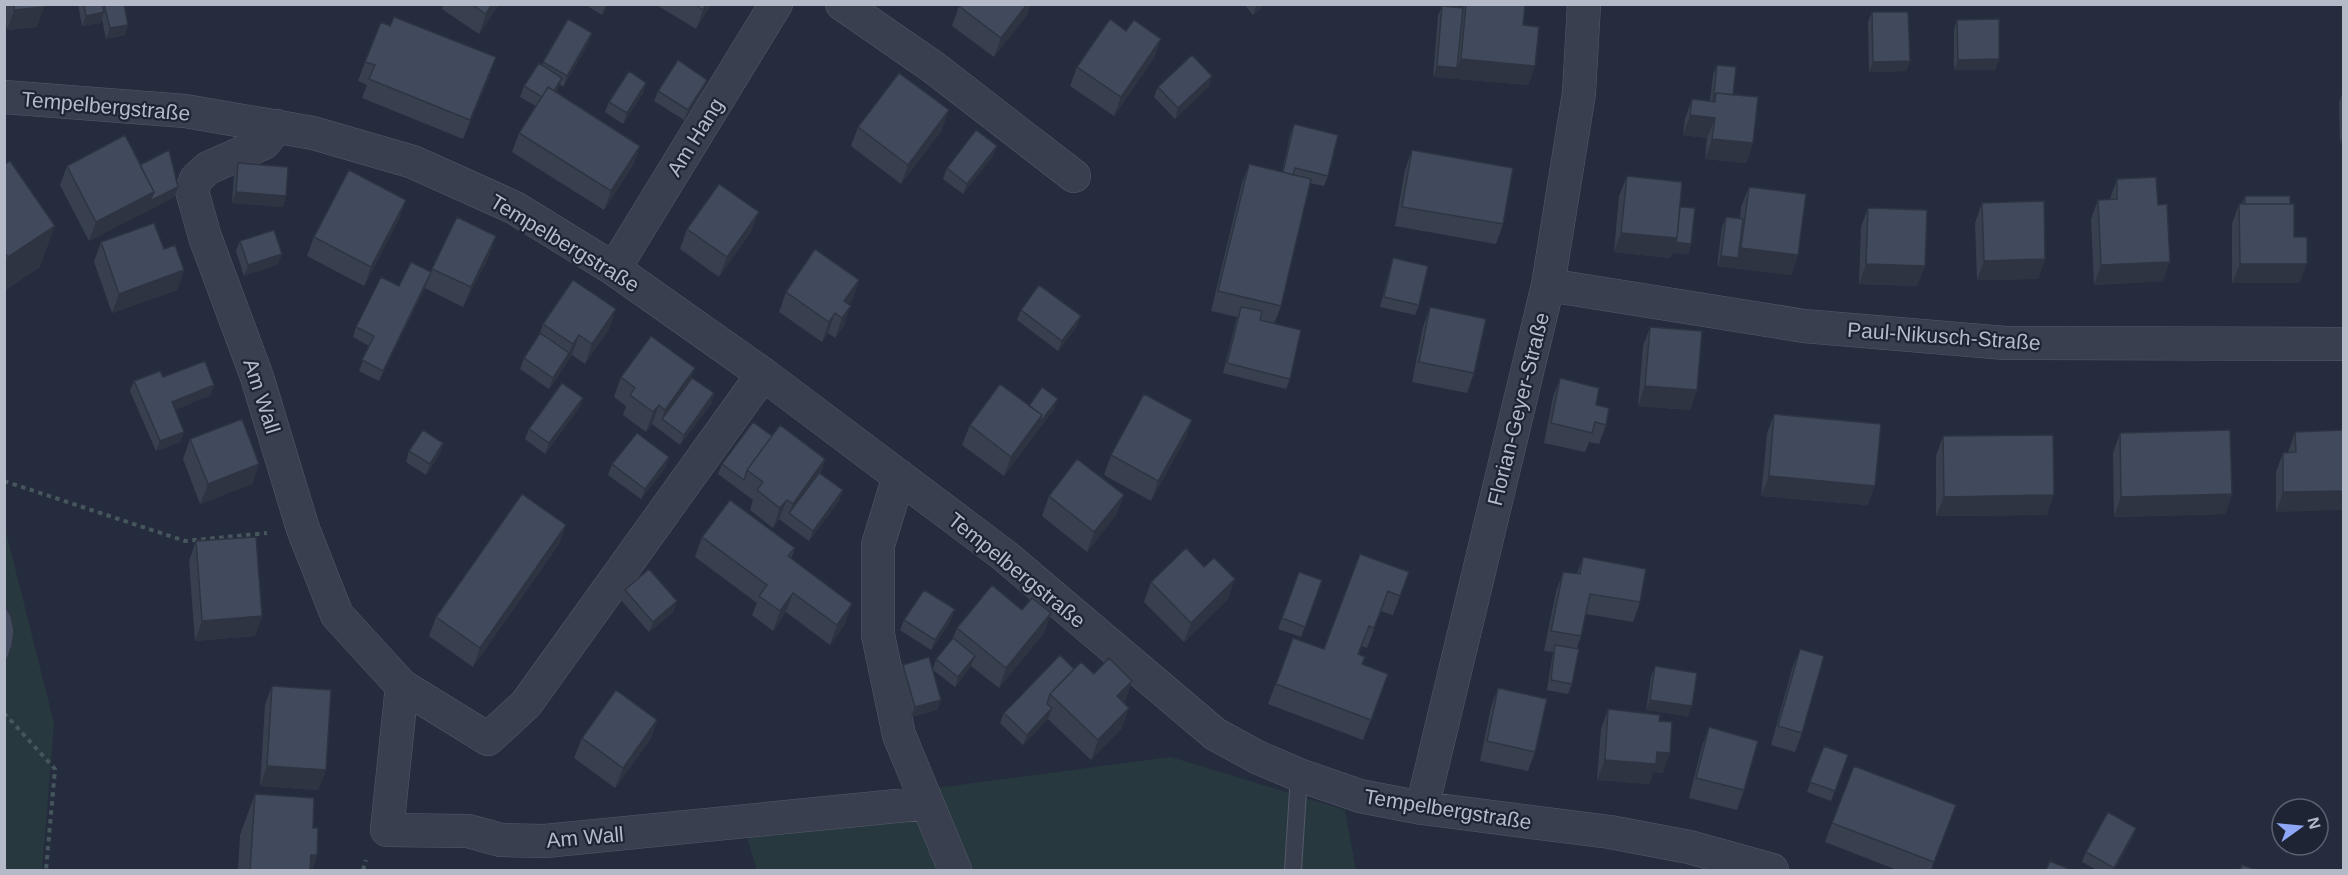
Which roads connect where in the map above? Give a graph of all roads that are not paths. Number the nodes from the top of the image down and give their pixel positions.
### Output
1 (776, 4) edge
2 (842, 4) edge
3 (1584, 4) edge
4 (4, 97) edge
5 (277, 126) junction
6 (1074, 176) dead end
7 (614, 269) junction
8 (1548, 285) junction
9 (2343, 344) edge
10 (764, 374) junction
11 (899, 476) junction
12 (402, 686) junction
13 (1299, 775) junction
14 (927, 803) junction
15 (1422, 808) junction
16 (955, 870) edge
17 (1293, 870) edge
18 (1772, 870) edge

1 - 7 street, Am Hang
2 - 6 street
3 - 8 street, Florian-Geyer-Straße
4 - 5 street, Tempelbergstraße
5 - 7 street, Tempelbergstraße
5 - 12 street, Am Wall
7 - 10 street, Tempelbergstraße
8 - 9 street, Paul-Nikusch-Straße
8 - 15 street, Florian-Geyer-Straße
10 - 11 street, Tempelbergstraße
10 - 12 street, Am Wall
11 - 13 street, Tempelbergstraße
11 - 14 street
12 - 14 street, Am Wall
13 - 15 street, Tempelbergstraße
13 - 17 lane
14 - 16 street
15 - 18 street, Tempelbergstraße

